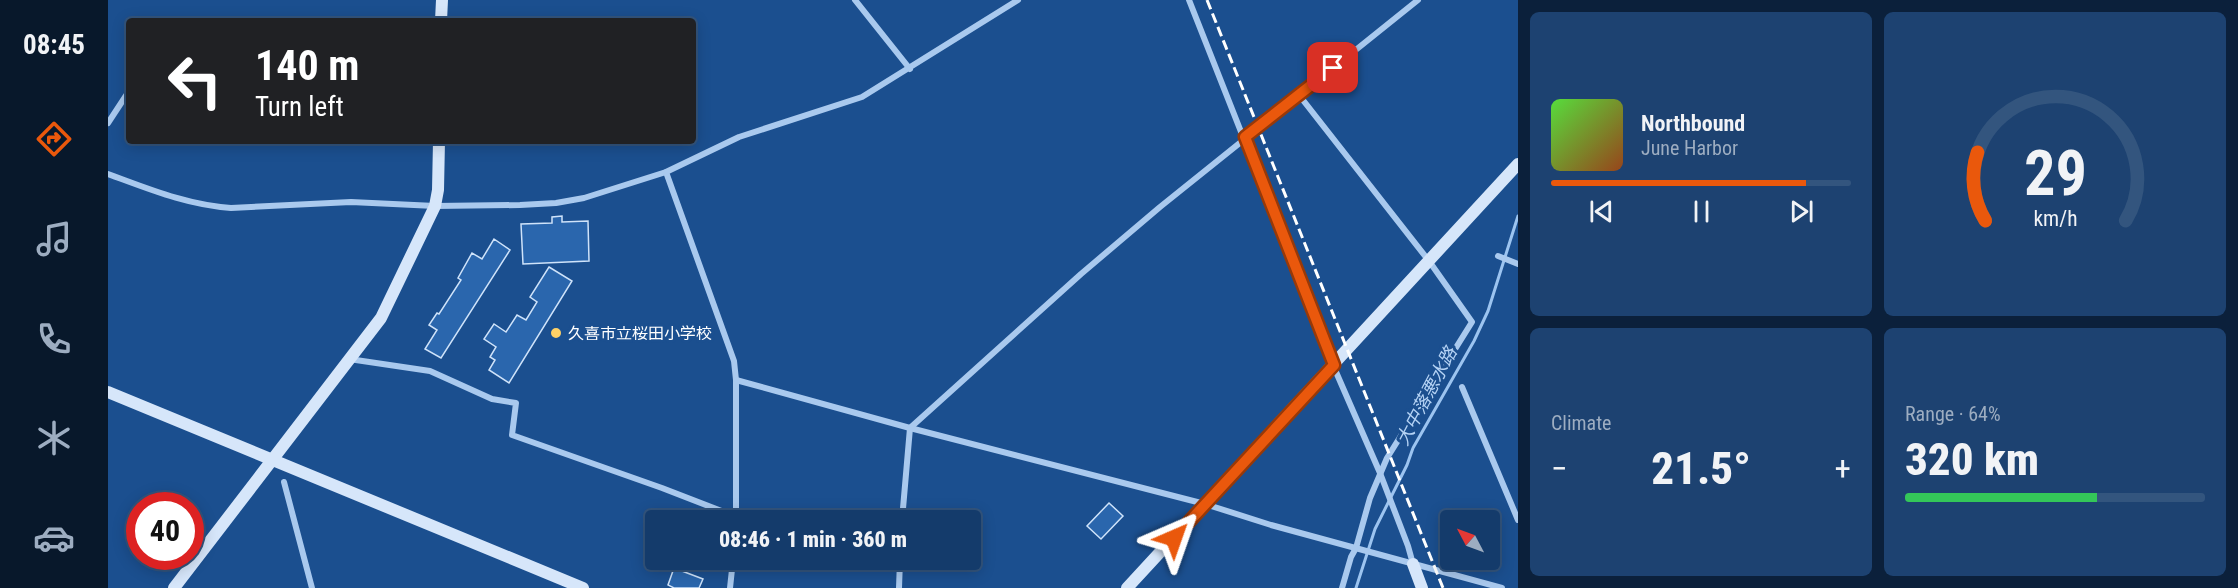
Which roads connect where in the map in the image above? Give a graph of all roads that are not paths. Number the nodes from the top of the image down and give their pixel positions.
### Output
1 (441, 0) edge
2 (855, 0) edge
3 (1018, 0) edge
4 (1189, 0) edge
5 (1418, 0) edge
6 (441, 18) edge
7 (910, 69) junction
8 (1299, 95) junction
9 (126, 96) edge
10 (108, 123) edge
11 (1245, 137) junction
12 (439, 144) edge
13 (1518, 164) edge
14 (666, 172) junction
15 (108, 174) edge
16 (435, 206) junction
17 (1497, 256) dead end
18 (1429, 261) junction
19 (1515, 263) edge
20 (349, 358) junction
21 (1334, 365) junction
22 (736, 380) junction
23 (1462, 387) dead end
24 (108, 392) edge
25 (910, 428) junction
26 (272, 460) junction
27 (1380, 473) junction
28 (284, 482) dead end
29 (1205, 504) junction
30 (715, 510) edge
31 (737, 510) edge
32 (903, 510) edge
33 (1518, 520) edge
34 (1359, 548) junction
35 (1413, 564) junction
36 (732, 570) edge
37 (900, 570) edge
38 (175, 587) edge
39 (312, 588) edge
40 (583, 588) edge
41 (730, 588) edge
42 (899, 588) edge
43 (1127, 588) edge
44 (1342, 588) edge
45 (1422, 588) edge
46 (1502, 588) edge

1 - 6 street
2 - 7 street
3 - 7 street
4 - 11 street
5 - 8 street
7 - 14 street
8 - 11 street
8 - 18 street
9 - 10 street
11 - 21 street
11 - 25 street
12 - 16 street
13 - 18 street
14 - 16 street
14 - 22 street
15 - 16 street
16 - 20 street
17 - 19 street
18 - 21 street
18 - 27 street
20 - 26 street
20 - 30 street
21 - 27 street
21 - 29 street
22 - 25 street
22 - 31 street
23 - 33 street
24 - 26 street
25 - 29 street
25 - 32 street
26 - 38 street
26 - 40 street
27 - 34 street
27 - 35 street
28 - 39 street
29 - 34 street
29 - 43 street
34 - 35 street
34 - 44 street
35 - 45 street
35 - 46 street
36 - 41 street
37 - 42 street

